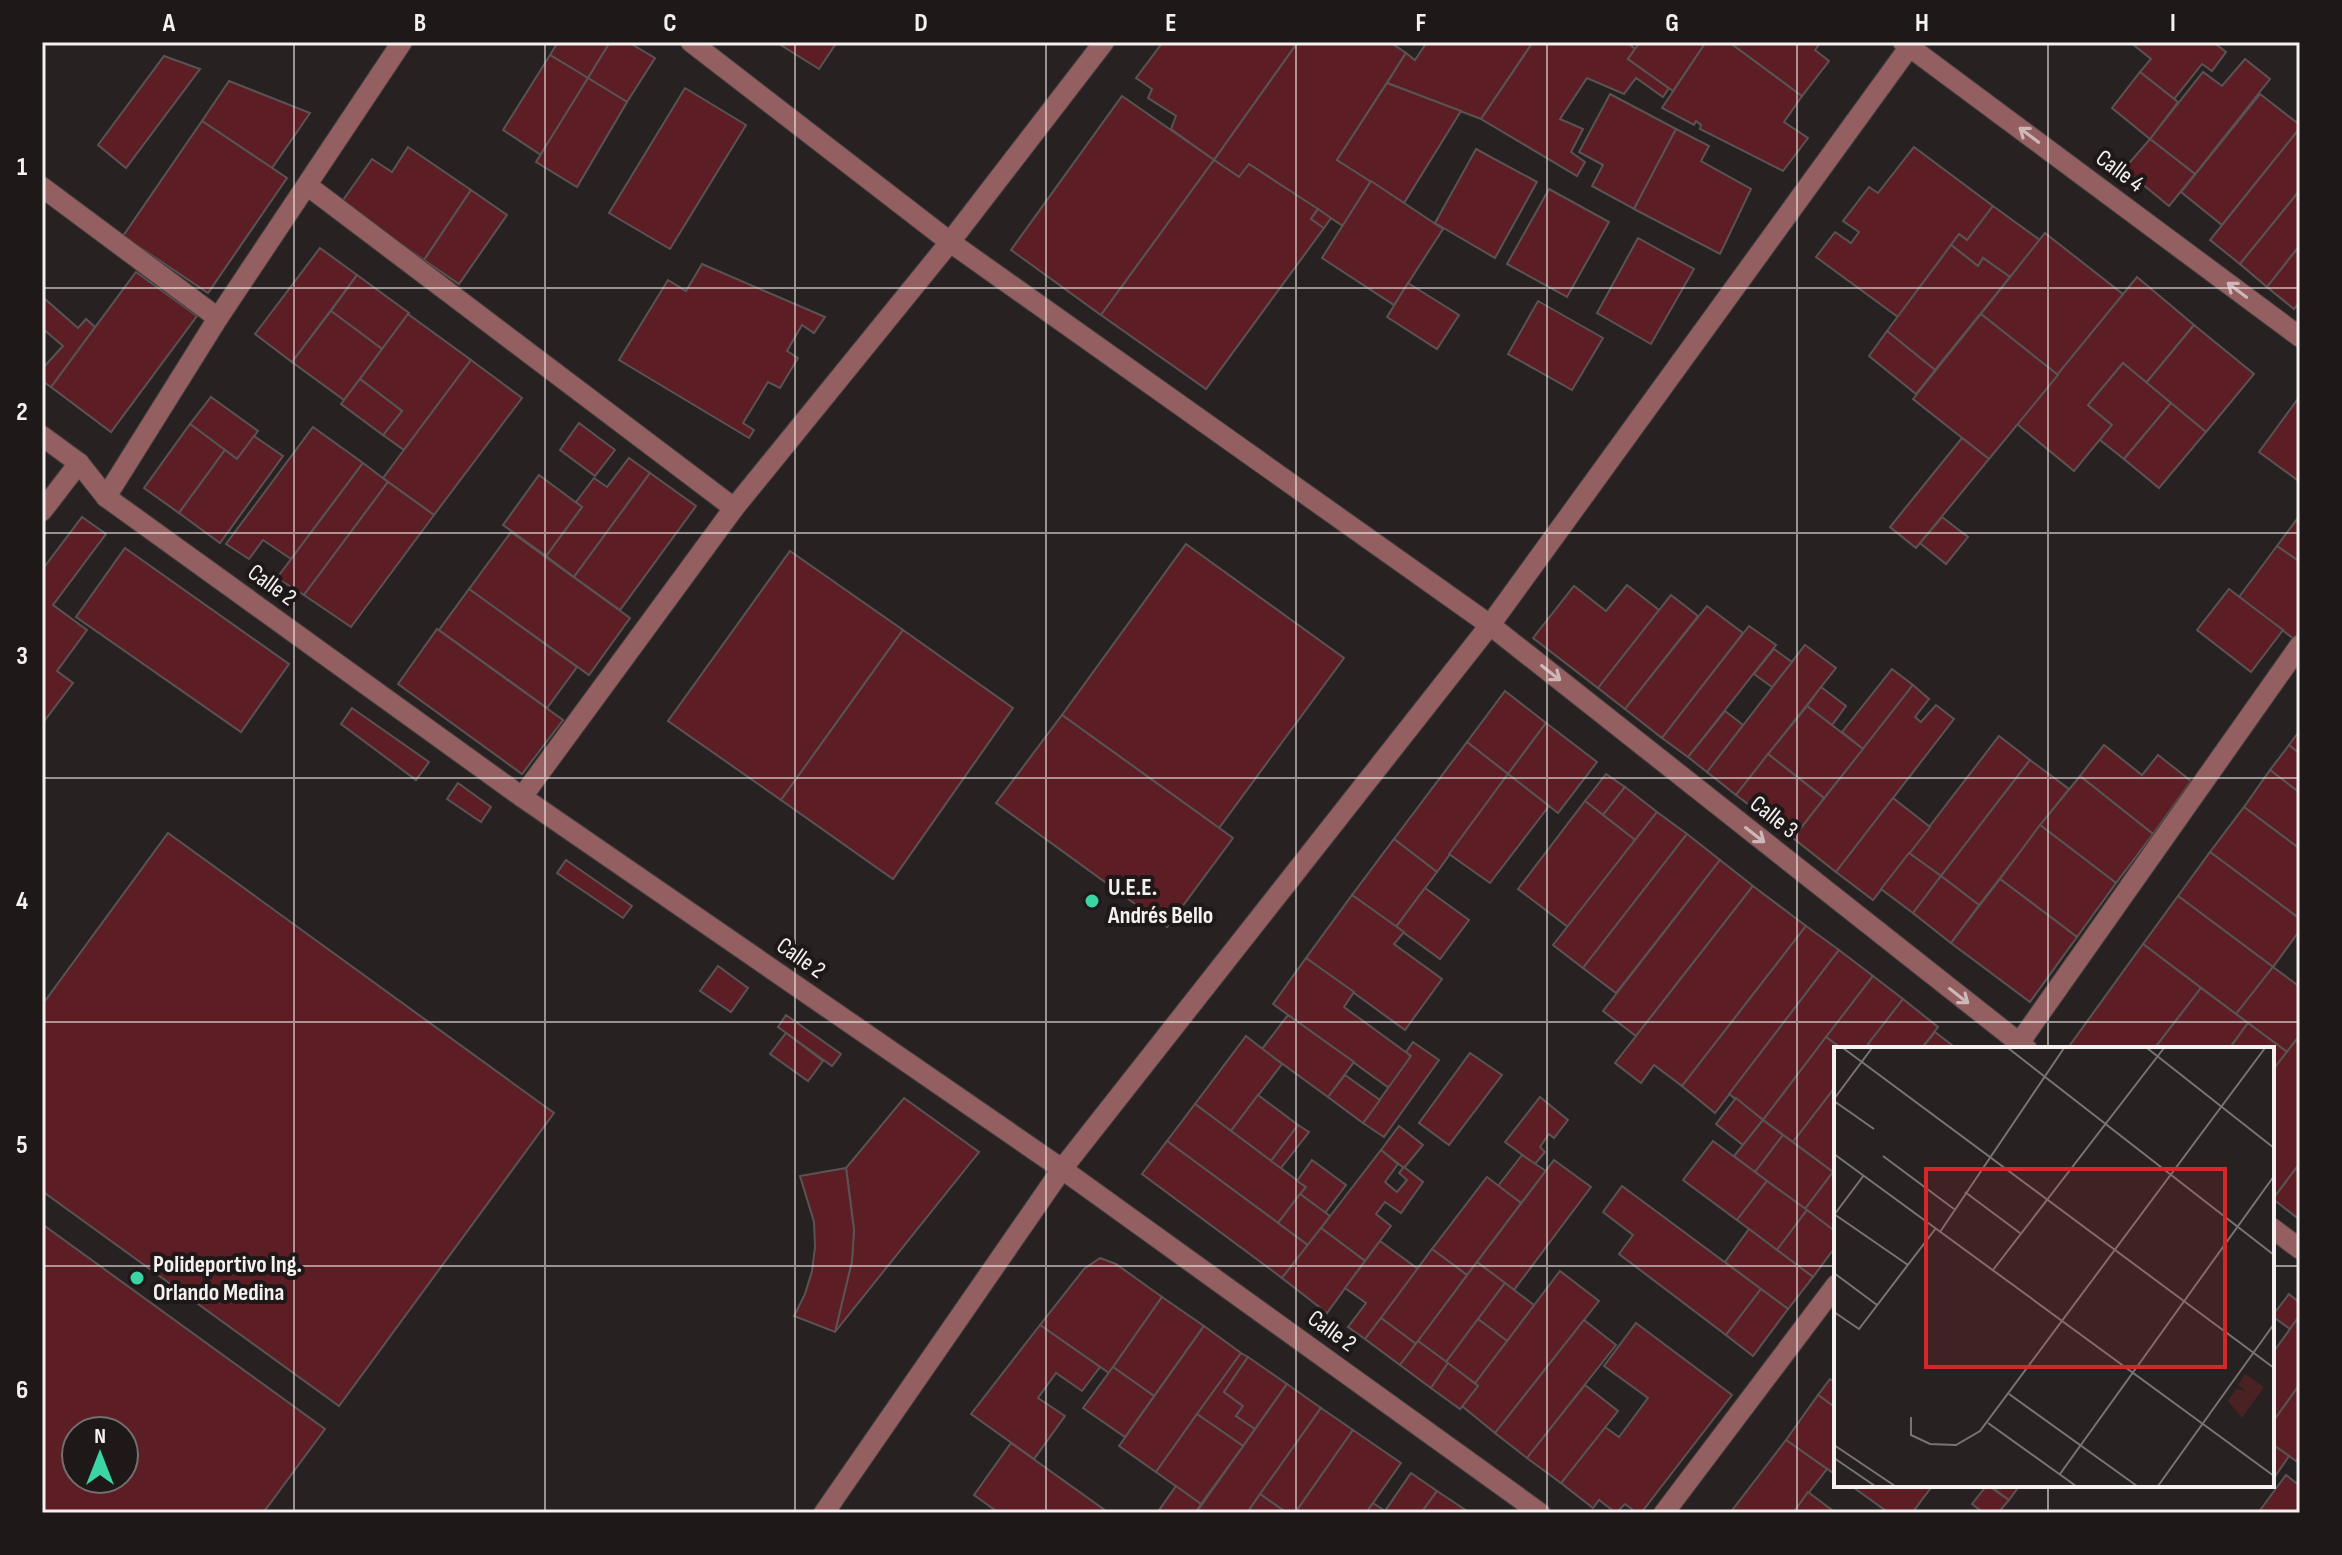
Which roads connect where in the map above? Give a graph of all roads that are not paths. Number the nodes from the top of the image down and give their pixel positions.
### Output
1 (402, 42) edge
2 (691, 42) edge
3 (1104, 42) edge
4 (1909, 44) edge
5 (308, 186) junction
6 (42, 187) edge
7 (950, 242) junction
8 (218, 318) junction
9 (2300, 337) edge
10 (42, 436) edge
11 (79, 463) junction
12 (106, 497) junction
13 (734, 508) junction
14 (42, 511) edge
15 (1490, 625) junction
16 (2300, 645) edge
17 (522, 797) junction
18 (2020, 1047) edge
19 (1062, 1169) junction
20 (2274, 1230) edge
21 (2300, 1249) edge
22 (1834, 1288) edge
23 (824, 1513) edge
24 (1540, 1513) edge
25 (1664, 1513) edge

1 - 5 street
2 - 7 street, Calle 3
3 - 7 street
9 -> 4 street, Calle 4
4 - 15 street
5 - 8 street
5 - 13 street
6 - 8 street
7 - 13 street
7 - 15 street, Calle 3
8 - 12 street
10 - 11 street, Calle 2
11 - 12 street, Calle 2
11 - 14 street
12 - 17 street, Calle 2
13 - 17 street
15 -> 18 street, Calle 3
15 - 19 street
16 - 18 street
17 - 19 street, Calle 2
19 - 23 street
19 - 24 street, Calle 2
20 - 21 street
22 - 25 street

